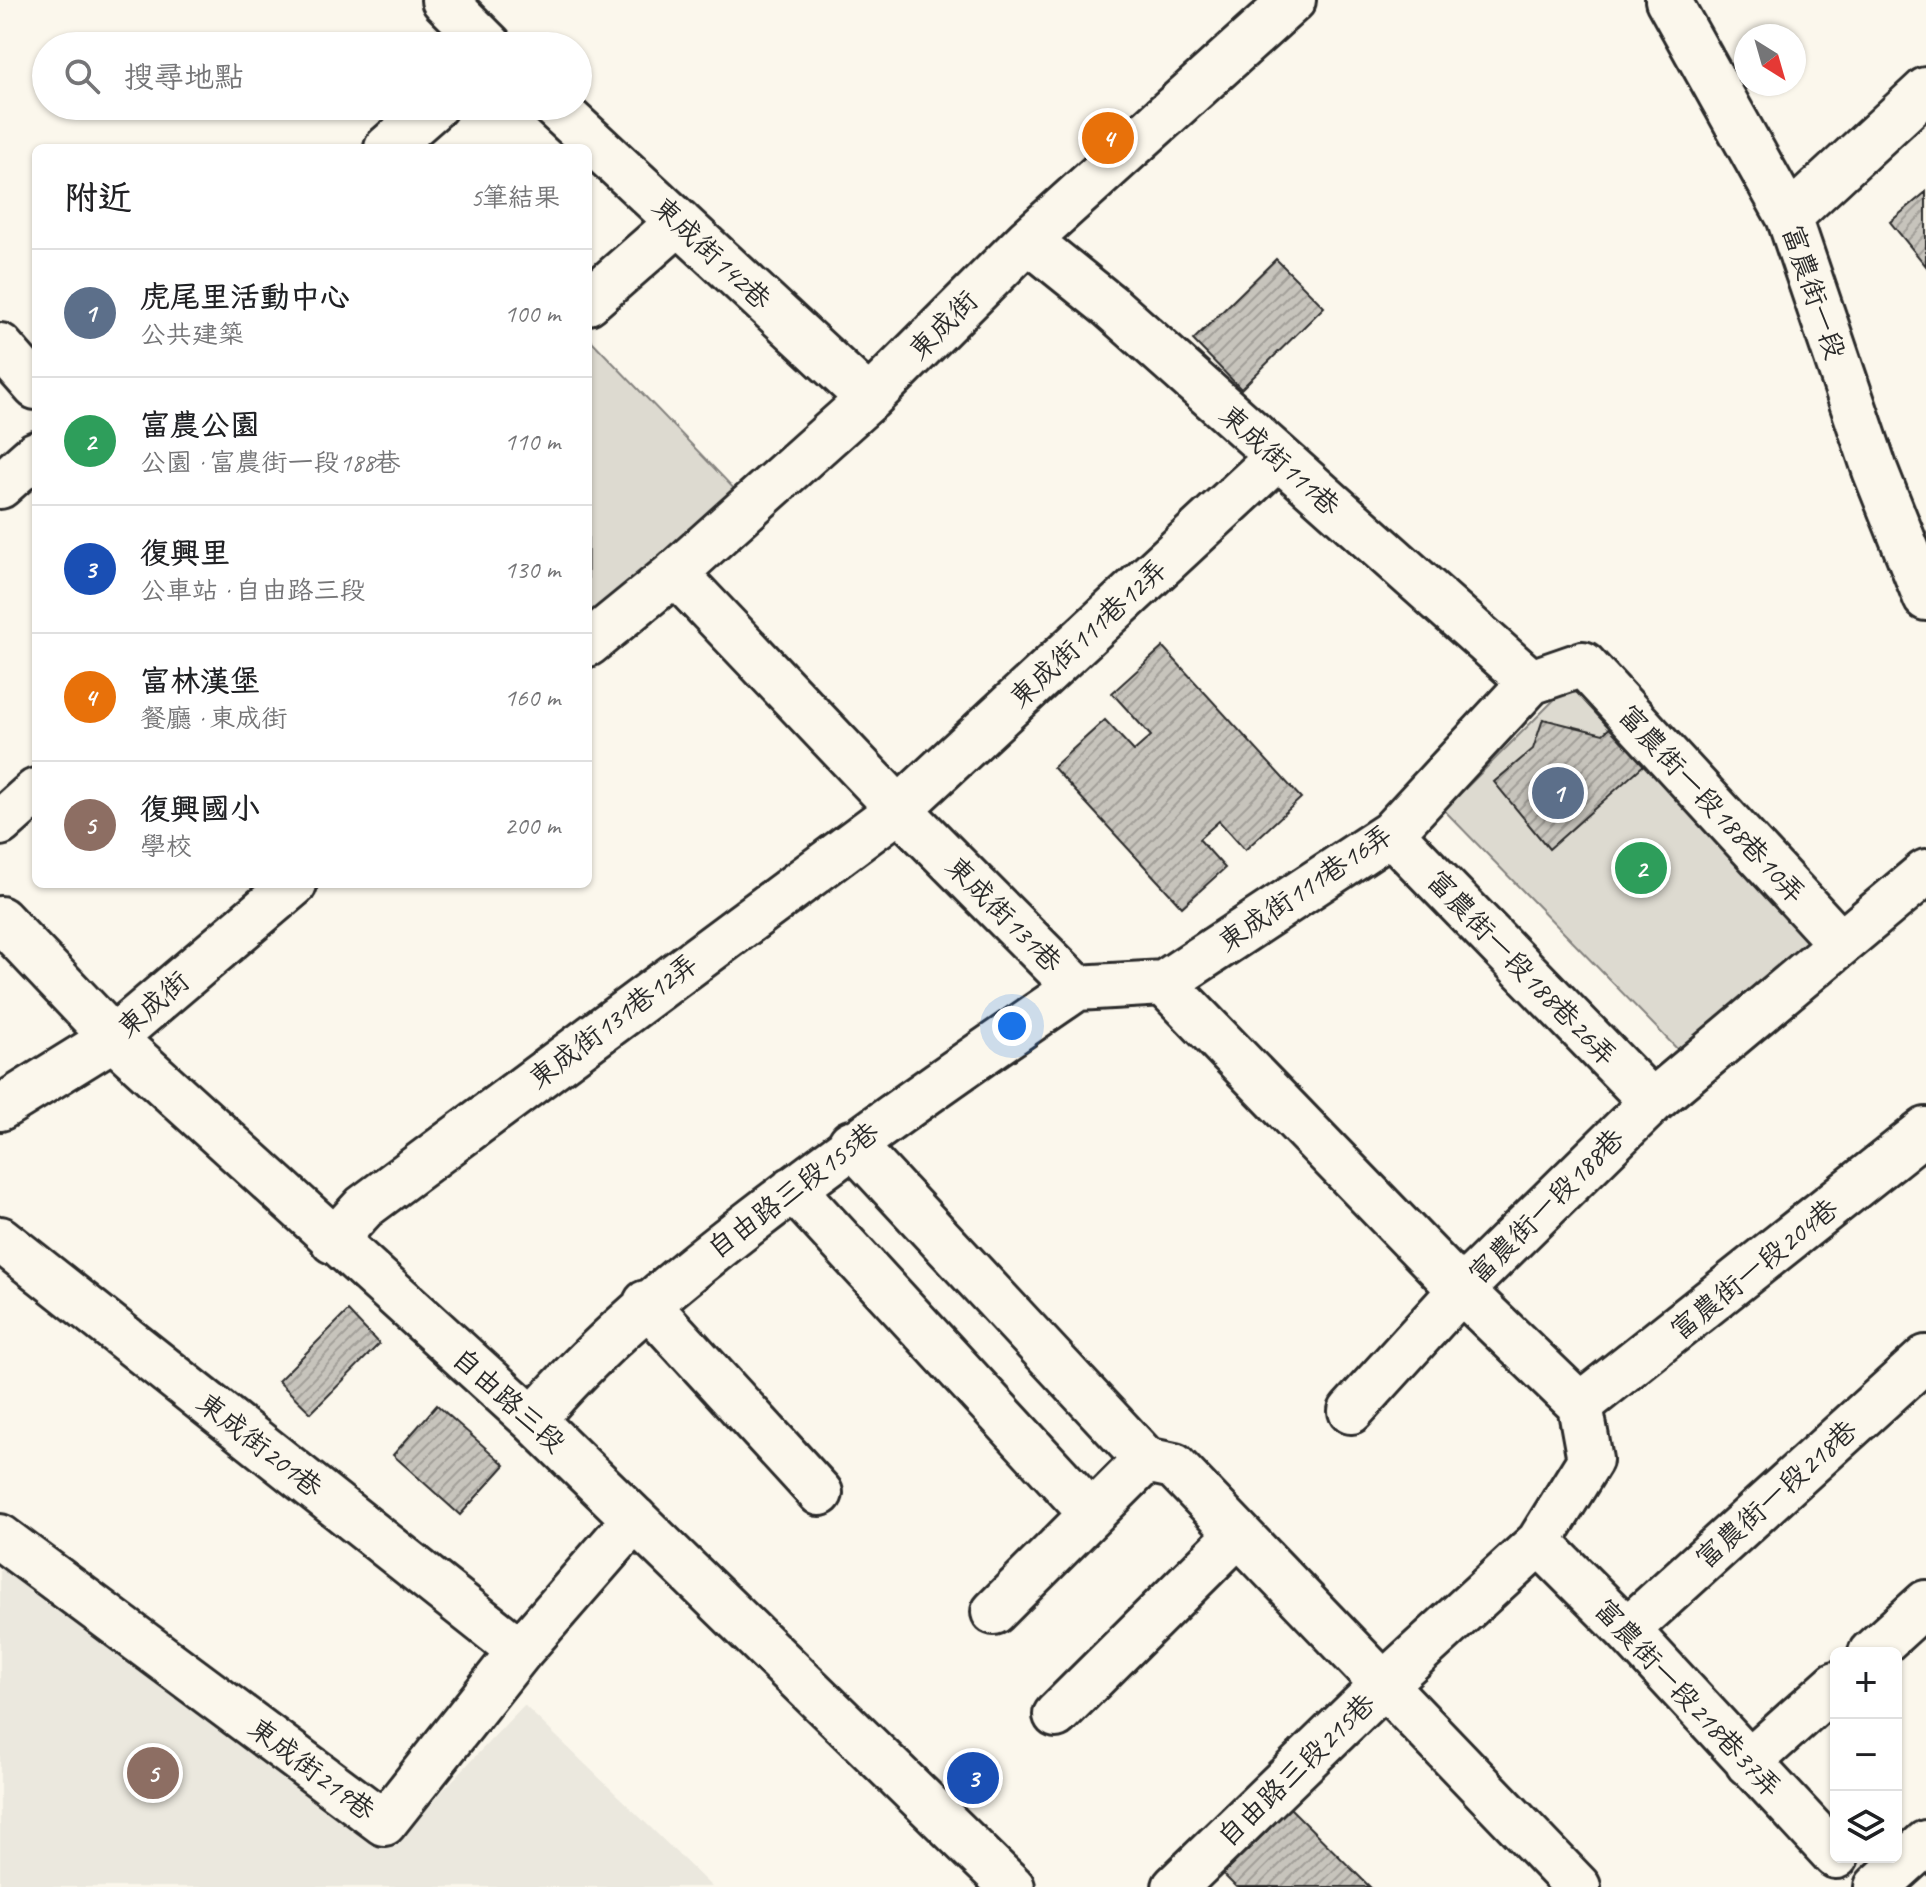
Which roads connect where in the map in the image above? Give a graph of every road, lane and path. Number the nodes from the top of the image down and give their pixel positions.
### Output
1 (444, 0) edge
2 (1293, 0) edge
3 (1668, 0) edge
4 (476, 32) edge
5 (1926, 90) edge
6 (419, 120) edge
7 (569, 120) edge
8 (392, 144) edge
9 (1789, 217) junction
10 (679, 222) junction
11 (1028, 240) junction
12 (592, 298) edge
13 (0, 346) edge
14 (32, 382) edge
15 (869, 399) junction
16 (32, 458) edge
17 (1277, 458) junction
18 (0, 486) edge
19 (675, 573) junction
20 (1926, 598) edge
21 (592, 641) edge
22 (1583, 664) joint
23 (1531, 682) junction
24 (32, 795) edge
25 (899, 809) junction
26 (0, 823) edge
27 (1391, 833) junction
28 (1926, 872) edge
29 (289, 888) edge
30 (0, 919) edge
31 (1840, 943) junction
32 (1164, 983) junction
33 (1077, 988) junction
34 (113, 1038) junction
35 (1652, 1102) junction
36 (0, 1108) edge
37 (1926, 1130) edge
38 (851, 1143) junction
39 (793, 1189) junction
40 (0, 1239) edge
41 (333, 1241) junction
42 (1461, 1290) junction
43 (646, 1303) junction
44 (1926, 1358) edge
45 (1580, 1405) junction
46 (1351, 1411) dead end
47 (533, 1420) junction
48 (1146, 1460) junction
49 (820, 1493) dead end
50 (1091, 1513) junction
51 (635, 1519) junction
52 (1238, 1534) junction
53 (0, 1537) edge
54 (1539, 1542) junction
55 (1926, 1603) edge
56 (994, 1612) dead end
57 (1627, 1630) junction
58 (1878, 1647) edge
59 (520, 1651) junction
60 (1382, 1686) junction
61 (1830, 1689) edge
62 (1056, 1715) dead end
63 (1748, 1763) junction
64 (1926, 1843) edge
65 (1830, 1849) edge
66 (1844, 1863) edge
67 (1012, 1887) edge
68 (1175, 1887) edge
69 (1578, 1887) edge
70 (1866, 1887) edge
71 (1877, 1887) edge

1 - 4 street
2 - 11 street, 東成街
3 - 9 street, 富農街一段
5 - 9 street
6 - 8 street
7 - 10 street, 東成街142巷
9 - 20 street, 富農街一段
10 - 12 street
10 - 15 street, 東成街142巷
11 - 15 street, 東成街
11 - 17 street, 東成街111巷
13 - 14 street
15 - 19 street, 東成街
16 - 18 street
17 - 23 street, 東成街111巷
17 - 25 street, 東成街111巷12弄
19 - 21 street, 東成街
19 - 25 street, 東成街131巷
22 - 23 street, 東成街111巷16弄
22 - 31 street, 富農街一段188巷10弄
23 - 27 street, 東成街111巷16弄
24 - 26 street
25 - 33 street, 東成街131巷
25 - 41 street, 東成街131巷12弄
27 - 32 street, 東成街111巷16弄
27 - 35 street, 富農街一段188巷26弄
28 - 31 street, 富農街一段188巷
29 - 34 street, 東成街
30 - 34 street, 自由路三段
31 - 35 street, 富農街一段188巷
32 - 33 street, 東成街131巷
32 - 42 street
33 - 38 street, 自由路三段155巷
34 - 36 street, 東成街
34 - 41 street, 自由路三段
35 - 42 street, 富農街一段188巷
37 - 45 street, 富農街一段204巷
38 - 39 street, 自由路三段155巷
38 - 48 street
39 - 43 street, 自由路三段155巷
39 - 50 street
40 - 59 street, 東成街201巷
41 - 47 street, 自由路三段
42 - 45 street, 富農街一段188巷
42 - 46 street
43 - 47 street, 自由路三段155巷
43 - 49 street
44 - 57 street, 富農街一段218巷
45 - 54 street
47 - 51 street, 自由路三段
48 - 50 street
48 - 52 street
50 - 56 street
51 - 59 street, 東成街219巷
51 - 67 street, 自由路三段
52 - 60 street
52 - 62 street
53 - 59 street, 東成街219巷
54 - 57 street, 富農街一段218巷37弄
54 - 60 street
55 - 58 street
57 - 63 street, 富農街一段218巷37弄
60 - 68 street, 自由路三段215巷
60 - 69 street
61 - 63 street
63 - 65 street, 富農街一段218巷37弄
64 - 71 street
66 - 70 street, 富農街一段218巷37弄

